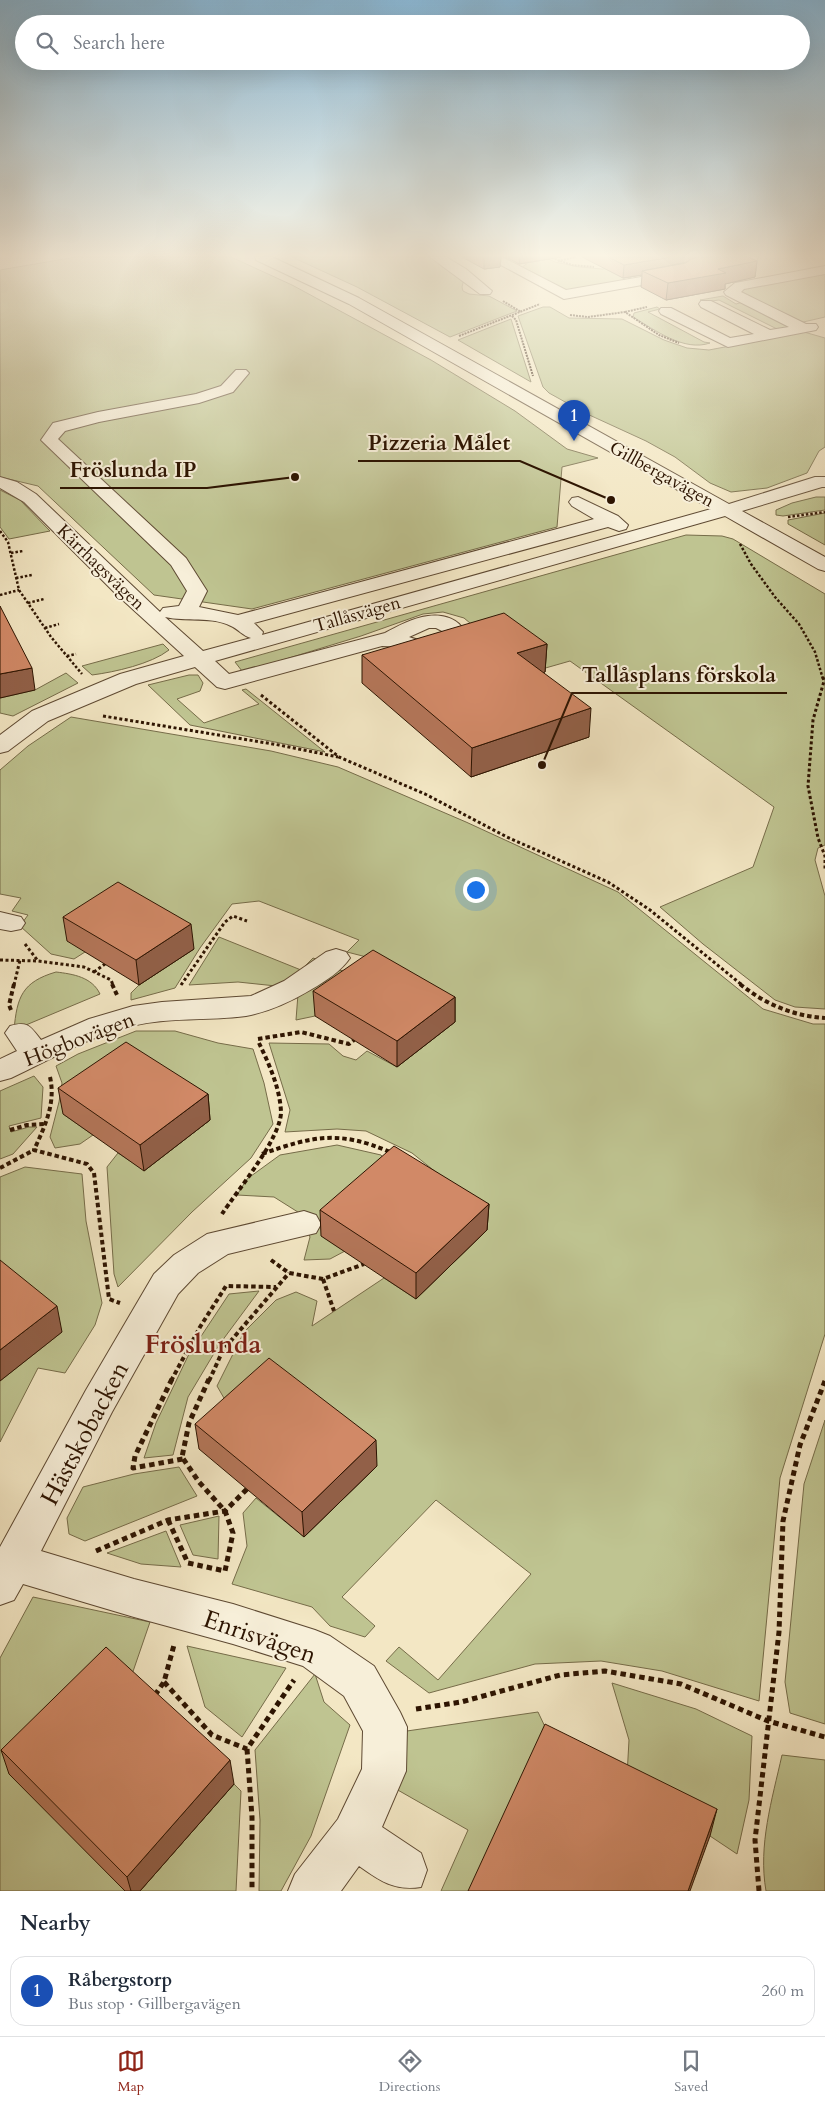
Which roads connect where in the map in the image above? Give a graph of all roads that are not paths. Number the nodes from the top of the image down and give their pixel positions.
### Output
1 (434, 345) edge
2 (241, 373) dead end
3 (824, 479) edge
4 (0, 482) edge
5 (578, 502) dead end
6 (727, 510) junction
7 (611, 520) junction
8 (638, 535) junction
9 (825, 565) edge
10 (147, 612) junction
11 (186, 613) junction
12 (238, 621) junction
13 (265, 640) junction
14 (381, 640) dead end
15 (199, 658) junction
16 (0, 746) edge
17 (336, 958) dead end
18 (0, 1071) edge
19 (304, 1224) dead end
20 (7, 1574) edge
21 (354, 1835) junction
22 (404, 1870) dead end
23 (312, 1891) edge

1 - 6 street, Gillbergavägen
2 - 11 street
3 - 6 street, Tallåsvägen
4 - 10 street, Kärrhagsvägen
5 - 7 street
6 - 8 street, Tallåsvägen
6 - 9 street, Gillbergavägen
7 - 8 street
7 - 12 street
8 - 13 street, Tallåsvägen
10 - 11 street
10 - 15 street, Kärrhagsvägen
11 - 12 street
12 - 13 street
13 - 15 street, Tallåsvägen
14 - 15 street, Kärrhagsvägen
15 - 16 street, Tallåsvägen
17 - 18 street, Högbovägen
19 - 20 street, Hästskobacken
20 - 21 street, Enrisvägen
21 - 22 street
21 - 23 street, Enrisvägen

